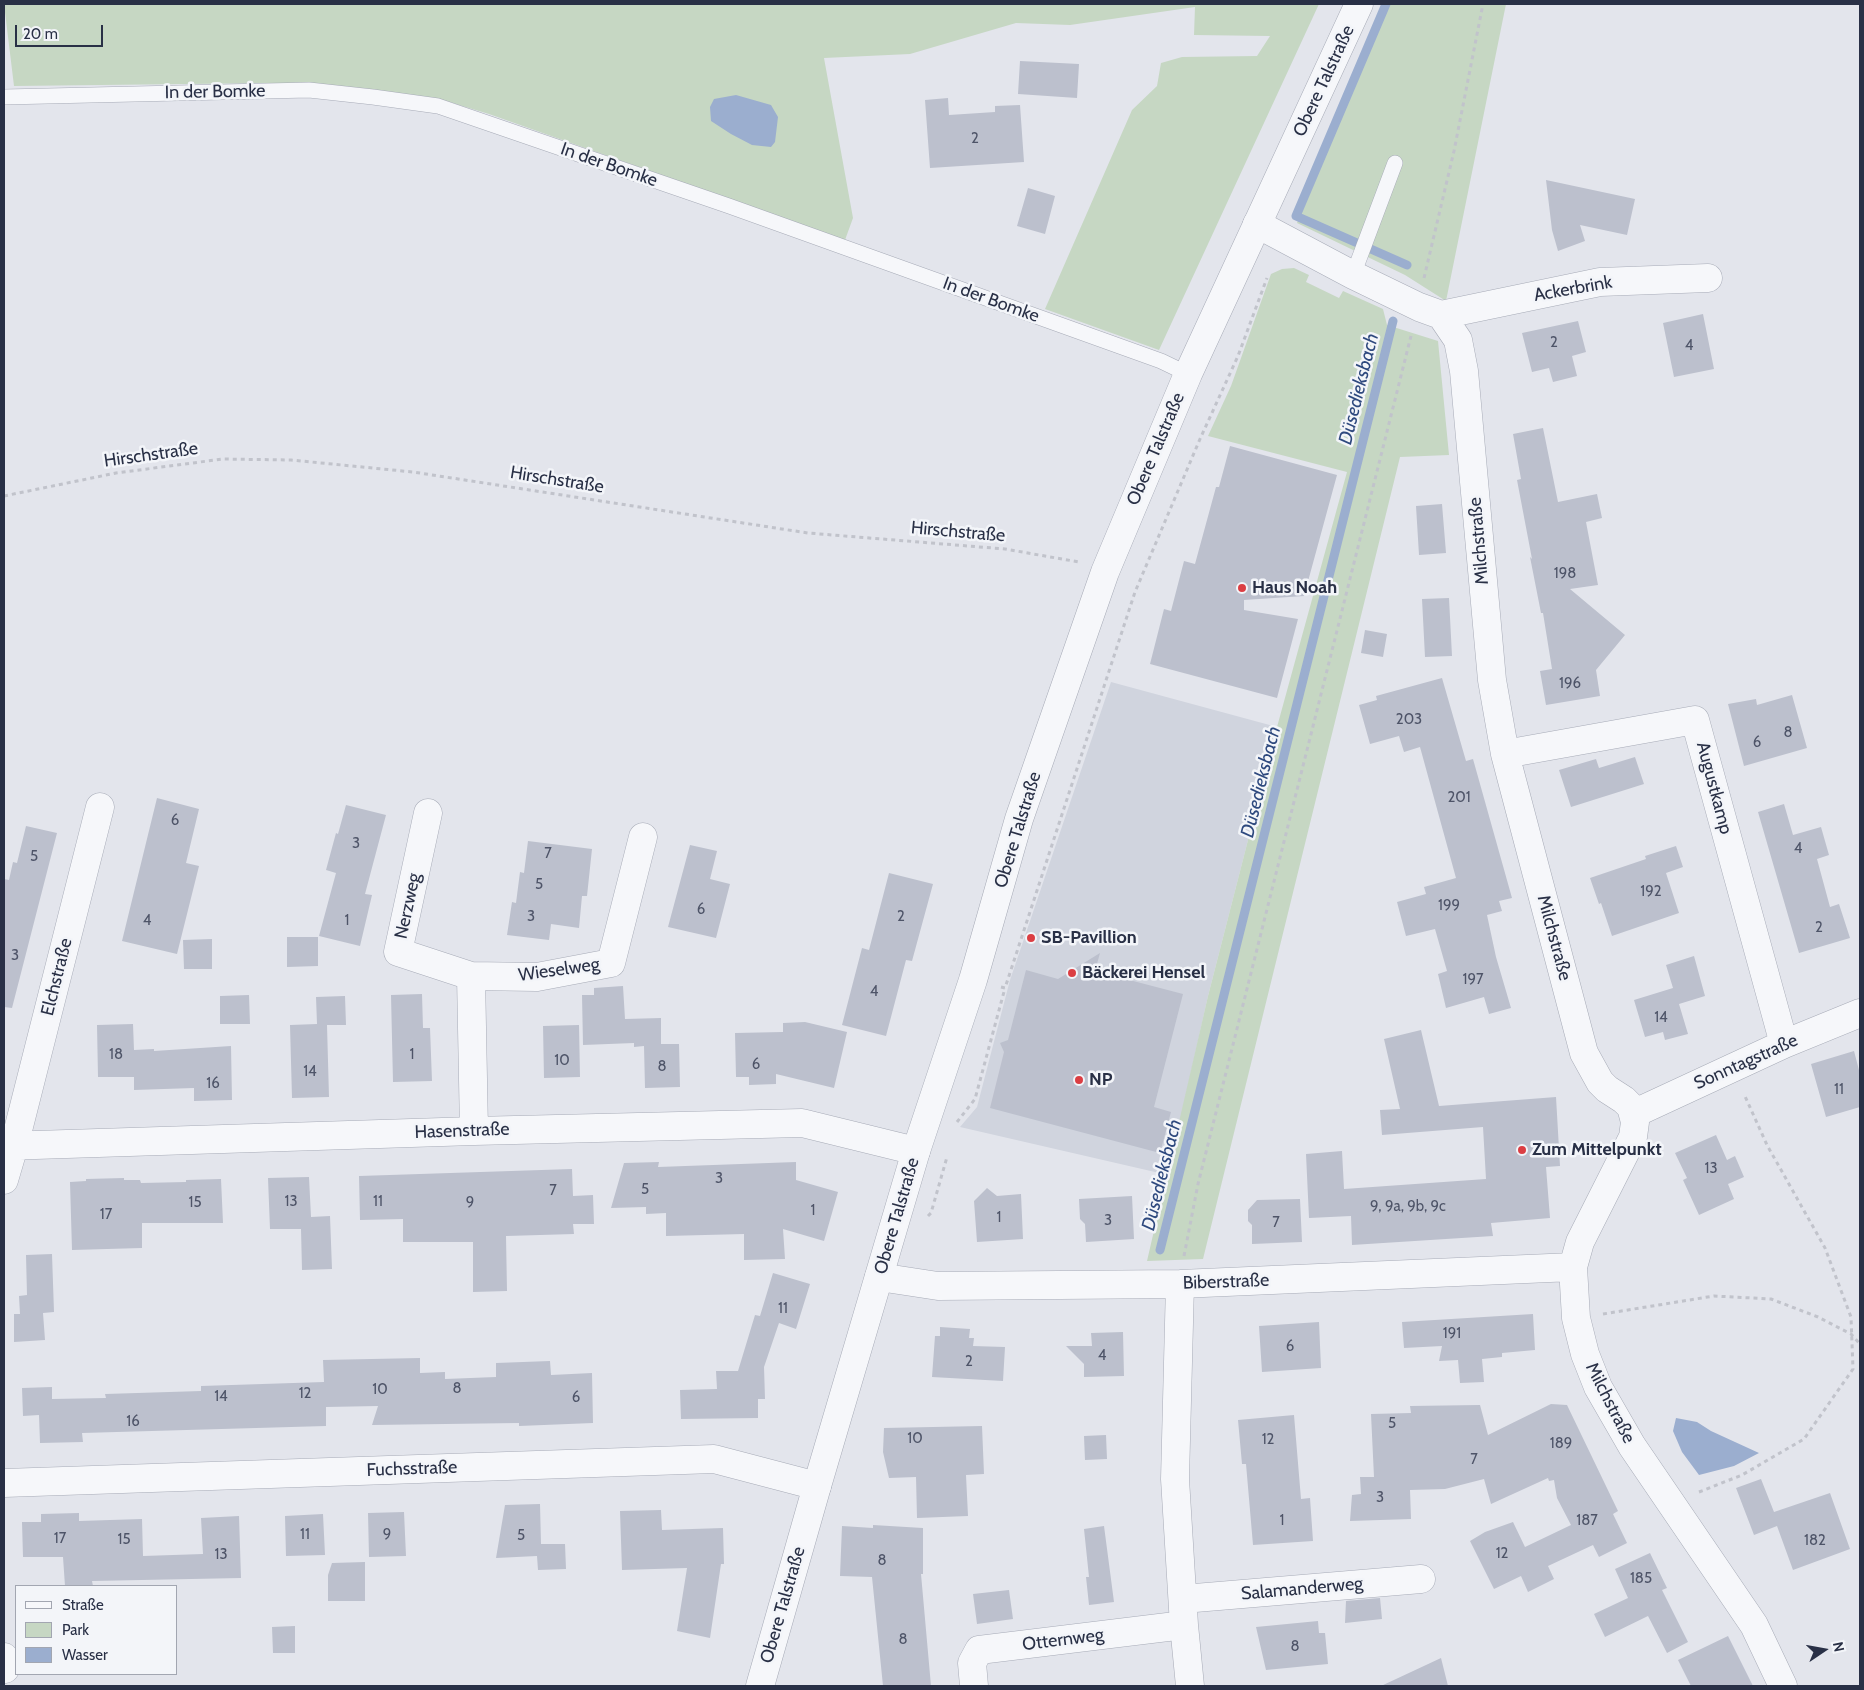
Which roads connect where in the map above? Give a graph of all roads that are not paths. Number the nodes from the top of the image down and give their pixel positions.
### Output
1 (1359, 4) edge
2 (4, 97) edge
3 (1395, 163) dead end
4 (1257, 224) junction
5 (1353, 275) junction
6 (1708, 278) dead end
7 (1430, 311) junction
8 (1188, 374) junction
9 (1505, 754) junction
10 (100, 807) dead end
11 (428, 813) dead end
12 (643, 837) dead end
13 (472, 976) junction
14 (1860, 1013) edge
15 (1784, 1044) junction
16 (1633, 1114) junction
17 (474, 1131) junction
18 (9, 1146) edge
19 (916, 1151) junction
20 (4, 1180) edge
21 (1573, 1267) junction
22 (879, 1277) junction
23 (1180, 1284) junction
24 (4, 1483) edge
25 (817, 1486) junction
26 (1421, 1579) dead end
27 (1184, 1612) junction
28 (760, 1686) edge
29 (974, 1686) edge
30 (1190, 1686) edge
31 (1783, 1686) edge

1 - 4 street, Obere Talstraße
2 - 8 lane, In der Bomke
3 - 5 lane
4 - 5 street, Milchstraße
4 - 8 street, Obere Talstraße
5 - 7 street, Milchstraße
6 - 7 street, Ackerbrink
7 - 9 street, Milchstraße
8 - 19 street, Obere Talstraße
9 - 15 street, Augustkamp
9 - 16 street, Milchstraße
10 - 18 street, Elchstraße
11 - 13 street, Nerzweg
12 - 13 street, Wieselweg
13 - 17 street
14 - 15 street, Sonntagstraße
15 - 16 street, Sonntagstraße
16 - 21 street, Milchstraße
17 - 18 street, Hasenstraße
17 - 19 street, Hasenstraße
18 - 20 street, Elchstraße
19 - 22 street, Obere Talstraße
21 - 23 street, Biberstraße
21 - 31 street, Milchstraße
22 - 23 street, Biberstraße
22 - 25 street, Obere Talstraße
23 - 27 street
24 - 25 street, Fuchsstraße
25 - 28 street, Obere Talstraße
26 - 27 street, Salamanderweg
27 - 29 street, Otternweg
27 - 30 street

